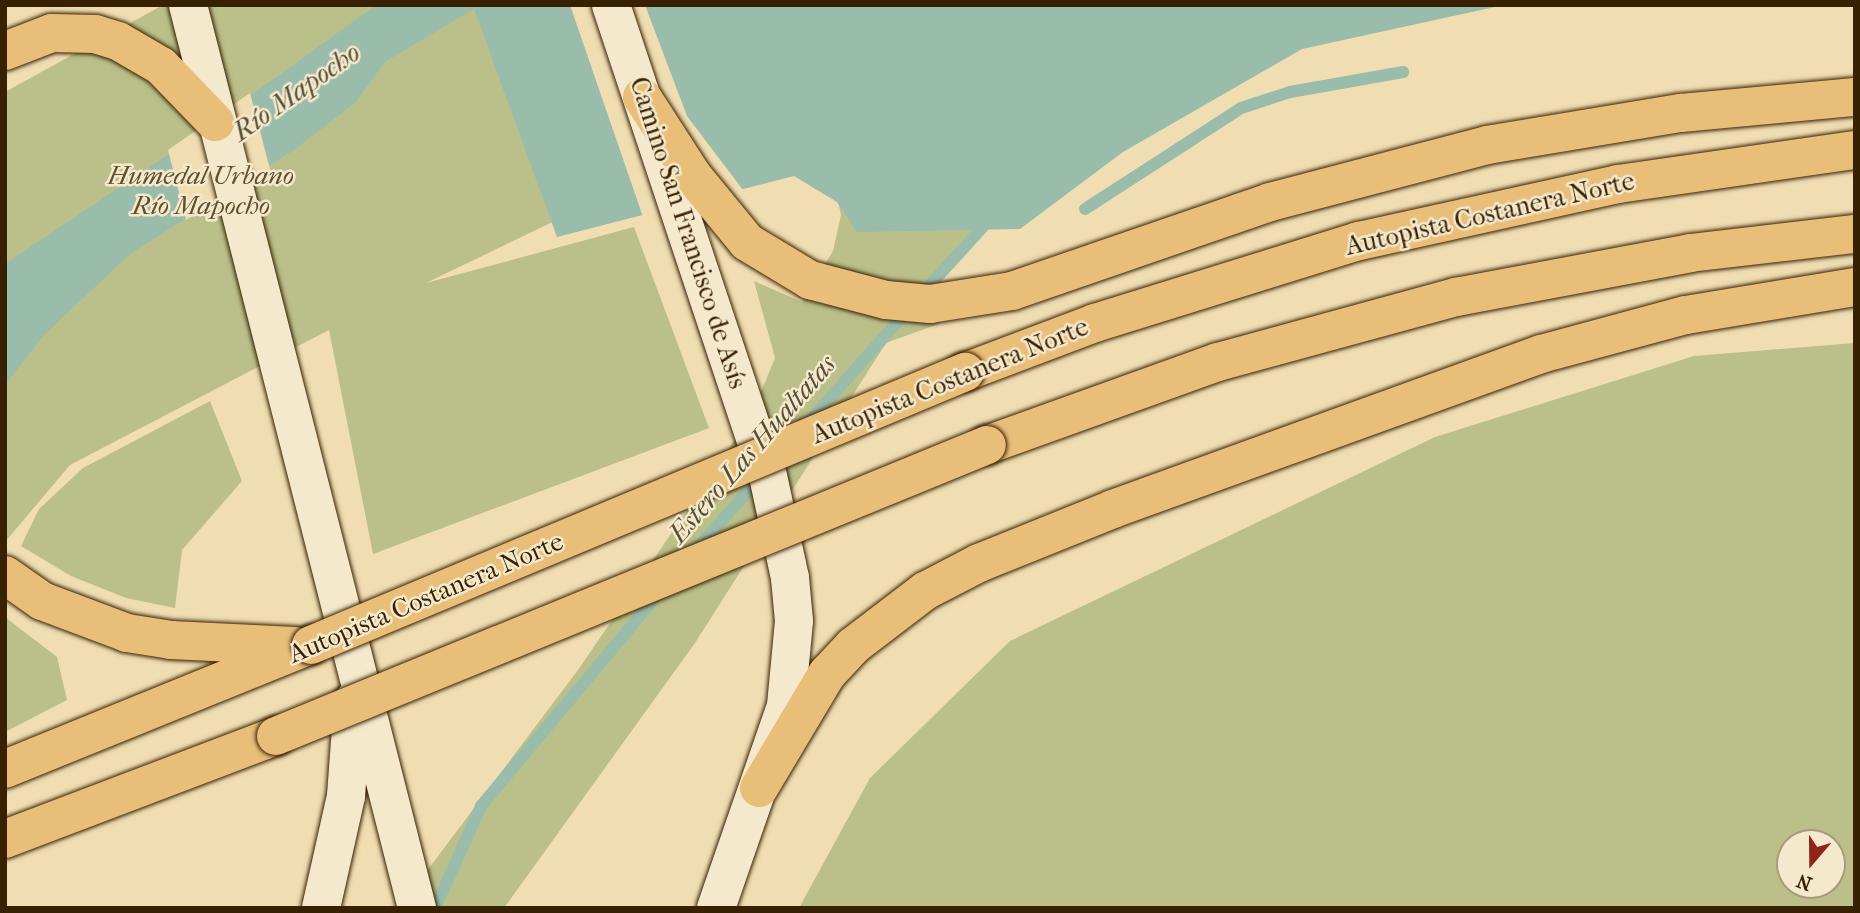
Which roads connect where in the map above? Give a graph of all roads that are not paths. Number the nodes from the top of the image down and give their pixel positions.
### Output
1 (188, 5) edge
2 (611, 5) edge
3 (5, 51) edge
4 (642, 97) junction
5 (1855, 97) edge
6 (215, 122) junction
7 (1855, 150) edge
8 (1855, 234) edge
9 (1855, 287) edge
10 (5, 575) edge
11 (312, 645) junction
12 (354, 664) junction
13 (5, 769) edge
14 (759, 788) junction
15 (5, 839) edge
16 (321, 908) edge
17 (417, 908) edge
18 (716, 908) edge

1 - 6 main road
2 - 4 main road, Camino San Francisco de Asís
3 - 6 highway
4 - 5 highway
4 - 14 main road, Camino San Francisco de Asís, bridge
6 - 12 main road
7 - 11 highway, Autopista Costanera Norte, bridge
8 - 15 highway, bridge
9 - 14 highway
10 - 11 highway
11 - 13 highway, Autopista Costanera Norte
12 - 16 main road
12 - 17 main road
14 - 18 main road, Camino San Francisco de Asís

